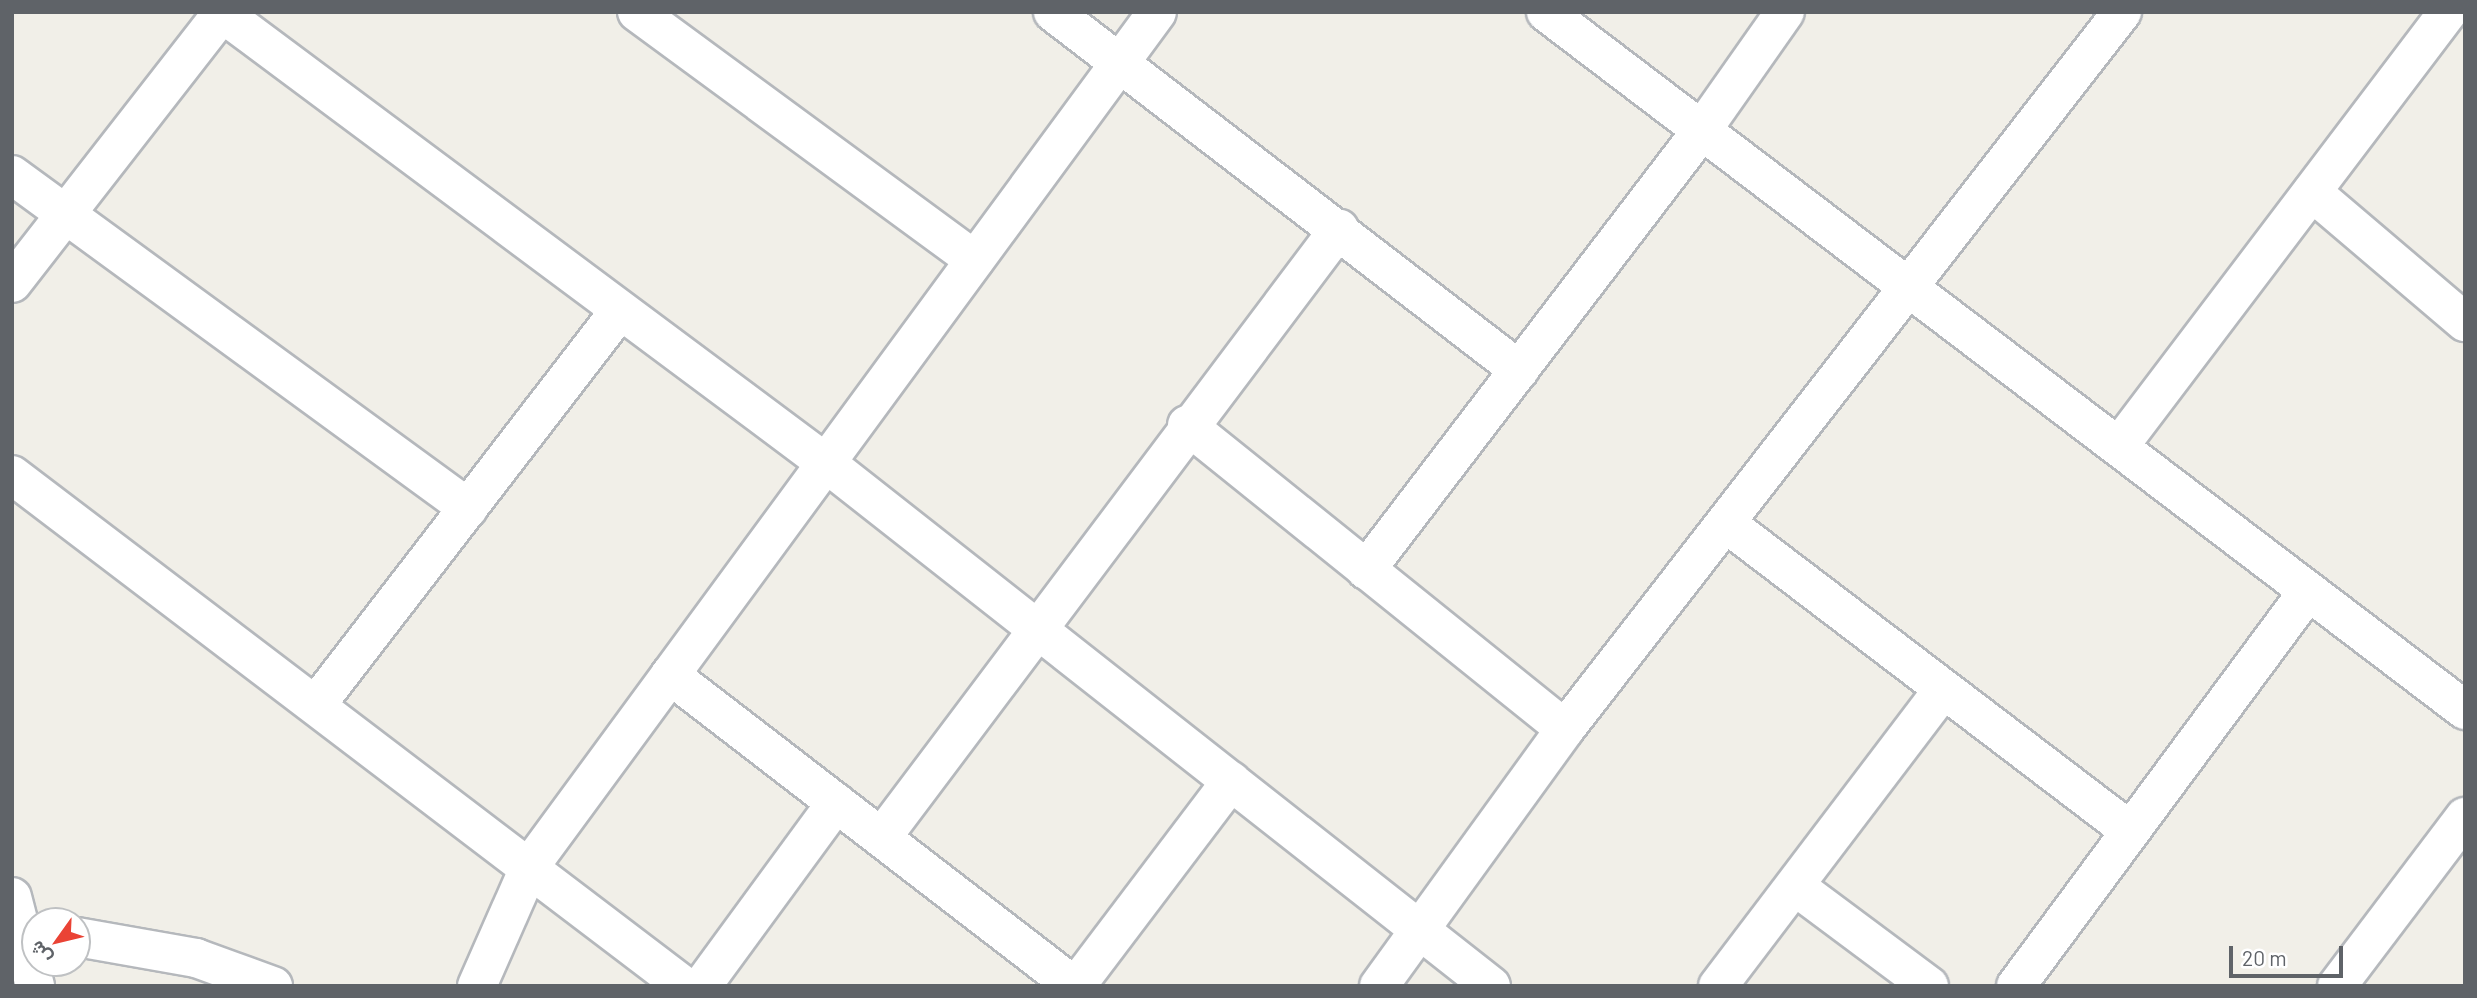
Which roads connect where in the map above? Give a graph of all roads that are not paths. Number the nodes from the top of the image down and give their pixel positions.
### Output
1 (637, 12) edge
2 (1053, 12) edge
3 (1157, 12) edge
4 (1546, 12) edge
5 (1785, 12) edge
6 (2122, 12) edge
7 (2448, 12) edge
8 (223, 13) edge
9 (1121, 59) junction
10 (1702, 130) junction
11 (12, 175) edge
12 (2312, 192) junction
13 (64, 216) junction
14 (1339, 229) junction
15 (975, 260) junction
16 (12, 283) edge
17 (1910, 285) junction
18 (620, 310) junction
19 (2465, 322) edge
20 (1519, 370) junction
21 (1187, 425) junction
22 (2120, 445) junction
23 (826, 463) junction
24 (12, 475) edge
25 (468, 508) junction
26 (1727, 524) junction
27 (1366, 570) junction
28 (2308, 591) junction
29 (1035, 627) junction
30 (670, 675) junction
31 (1941, 692) junction
32 (316, 705) junction
33 (2465, 710) edge
34 (1565, 729) junction
35 (1231, 781) junction
36 (836, 803) junction
37 (2465, 817) edge
38 (2130, 830) junction
39 (881, 837) junction
40 (530, 866) junction
41 (1795, 886) junction
42 (1419, 930) junction
43 (91, 939) edge
44 (272, 986) edge
45 (477, 986) edge
46 (684, 986) edge
47 (702, 986) edge
48 (1075, 986) edge
49 (1379, 986) edge
50 (1491, 986) edge
51 (1718, 986) edge
52 (1929, 986) edge
53 (2016, 986) edge
54 (2337, 986) edge

1 - 15 street
2 - 9 street
3 - 9 street
4 - 10 street
5 - 10 street
6 - 17 street
7 - 12 street
8 - 13 street
8 - 18 street
9 - 14 street
9 - 15 street
10 - 17 street
10 - 20 street
11 - 13 street
12 - 19 street
12 - 22 street
13 - 16 street
13 - 25 street
14 - 20 street
14 - 21 street
15 - 23 street
17 - 22 street
17 - 26 street
18 - 23 street
18 - 25 street
20 - 27 street
21 - 27 street
21 - 29 street
22 - 28 street
23 - 29 street
23 - 30 street
24 - 32 street
25 - 32 street
26 - 31 street
26 - 34 street
27 - 34 street
28 - 33 street
28 - 38 street
29 - 35 street
29 - 39 street
30 - 36 street
30 - 40 street
31 - 38 street
31 - 41 street
32 - 40 street
34 - 42 street
35 - 42 street
35 - 48 street
36 - 39 street
36 - 47 street
37 - 54 street
38 - 53 street
39 - 48 street
40 - 45 street
40 - 46 street
41 - 51 street
41 - 52 street
42 - 49 street
42 - 50 street
43 - 44 street

